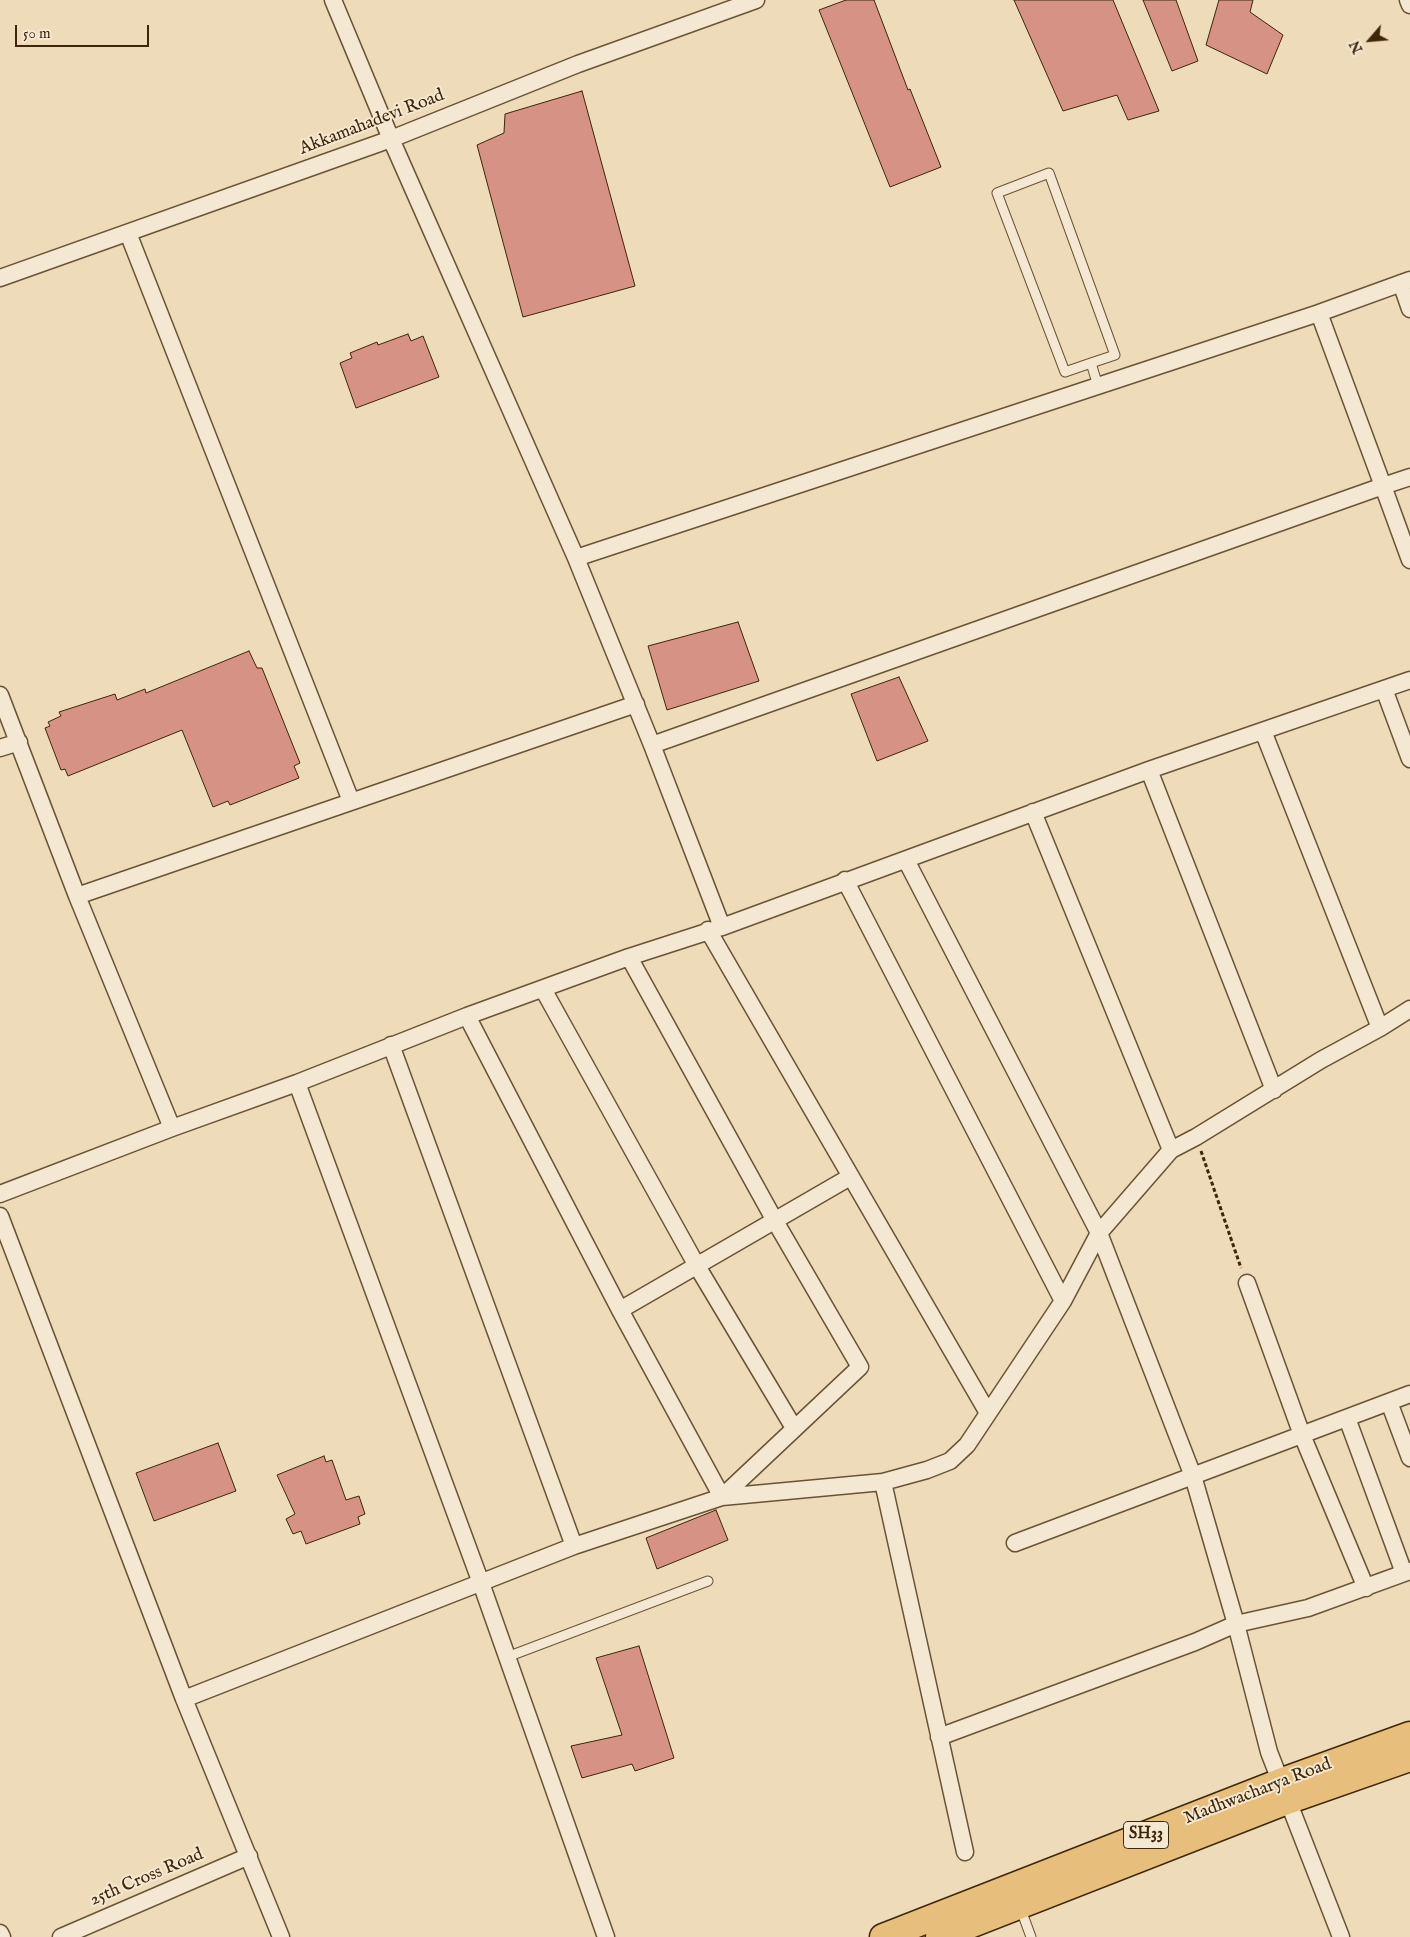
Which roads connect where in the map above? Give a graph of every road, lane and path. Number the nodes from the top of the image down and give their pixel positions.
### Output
1 (333, 0) edge
2 (756, 0) edge
3 (1408, 0) edge
4 (1410, 5) edge
5 (392, 139) junction
6 (128, 233) junction
7 (0, 278) edge
8 (1405, 282) edge
9 (1410, 309) edge
10 (1319, 313) junction
11 (1091, 363) junction
12 (1098, 386) junction
13 (1410, 477) edge
14 (1383, 486) junction
15 (576, 558) junction
16 (1410, 560) edge
17 (1410, 680) edge
18 (1384, 689) junction
19 (0, 695) edge
20 (636, 704) junction
21 (1263, 731) junction
22 (19, 742) junction
23 (652, 745) junction
24 (0, 748) edge
25 (1410, 758) edge
26 (1149, 770) junction
27 (351, 801) junction
28 (1034, 812) junction
29 (906, 860) junction
30 (846, 880) junction
31 (77, 896) junction
32 (715, 928) junction
33 (629, 957) junction
34 (542, 989) junction
35 (1410, 1009) edge
36 (467, 1016) junction
37 (1380, 1028) junction
38 (391, 1045) junction
39 (297, 1083) junction
40 (1274, 1090) junction
41 (172, 1128) junction
42 (1196, 1137) junction
43 (1171, 1150) junction
44 (850, 1178) junction
45 (0, 1194) edge
46 (0, 1216) edge
47 (775, 1221) junction
48 (1099, 1232) junction
49 (697, 1266) junction
50 (1246, 1283) joint
51 (1062, 1300) junction
52 (620, 1310) junction
53 (1410, 1394) edge
54 (1389, 1402) junction
55 (988, 1413) junction
56 (1347, 1418) junction
57 (794, 1428) junction
58 (1302, 1435) junction
59 (1410, 1458) edge
60 (1193, 1476) junction
61 (883, 1482) junction
62 (722, 1497) junction
63 (1015, 1543) dead end
64 (574, 1546) junction
65 (1407, 1572) edge
66 (708, 1581) dead end
67 (481, 1583) junction
68 (1366, 1588) junction
69 (1236, 1624) junction
70 (507, 1657) junction
71 (184, 1699) junction
72 (1410, 1735) edge
73 (939, 1736) junction
74 (1410, 1758) edge
75 (1284, 1791) junction
76 (965, 1852) dead end
77 (249, 1856) junction
78 (1016, 1896) junction
79 (0, 1934) edge
80 (2, 1937) edge
81 (62, 1937) edge
82 (281, 1937) edge
83 (606, 1937) edge
84 (883, 1937) edge
85 (939, 1937) edge
86 (1031, 1937) edge
87 (1341, 1937) edge

1 - 5 street
2 - 5 street, Akkamahadevi Road
3 - 4 street
5 - 6 street, Akkamahadevi Road
5 - 15 street
6 - 7 street, Akkamahadevi Road
6 - 27 street
8 - 9 street
8 - 10 street
10 - 12 street
10 - 14 street
11 - 11 lane
11 - 12 lane
12 - 15 street
13 - 14 street
14 - 16 street
14 - 23 street
15 - 20 street
17 - 18 street
18 - 21 street
18 - 25 street
19 - 22 street
20 - 23 street
20 - 27 street
21 - 26 street
21 - 37 street
22 - 24 street
22 - 31 street
23 - 32 street
26 - 28 street
26 - 40 street
27 - 31 street
28 - 29 street
28 - 43 street
29 - 30 street
29 - 48 street
30 - 32 street
30 - 51 street
31 - 41 street
32 - 33 street
32 - 44 street
33 - 34 street
33 - 47 street
34 - 36 street
34 - 49 street
35 - 37 street
36 - 38 street
36 - 52 street
37 - 40 street
38 - 39 street
38 - 64 street
39 - 41 street
39 - 67 street
40 - 42 street
41 - 45 street
42 - 43 street
42 - 50 path
43 - 48 street
44 - 47 street
44 - 55 street
46 - 71 street
47 - 49 street
47 - 57 street
48 - 51 street
48 - 60 street
49 - 52 street
49 - 57 street
50 - 58 street
51 - 55 street
52 - 62 street
53 - 54 street
54 - 56 street
54 - 59 street
55 - 61 street
56 - 58 street
56 - 65 street
57 - 62 street
58 - 60 street
58 - 68 street
60 - 63 street
60 - 69 street
61 - 62 street
61 - 73 street
62 - 64 street
64 - 67 street
65 - 68 street
66 - 70 lane
67 - 70 street
67 - 71 street
68 - 69 street
69 - 73 street
69 - 75 street
70 - 83 street
71 - 77 street
72 - 75 main road, Madhwacharya Road / SH33
73 - 76 street
74 - 75 main road, Madhwacharya Road
75 - 78 main road, Madhwacharya Road / SH33
75 - 87 street
77 - 81 street, 25th Cross Road
77 - 82 street
78 - 84 main road, Madhwacharya Road / SH33
78 - 85 main road, Madhwacharya Road
78 - 86 lane
79 - 80 street

